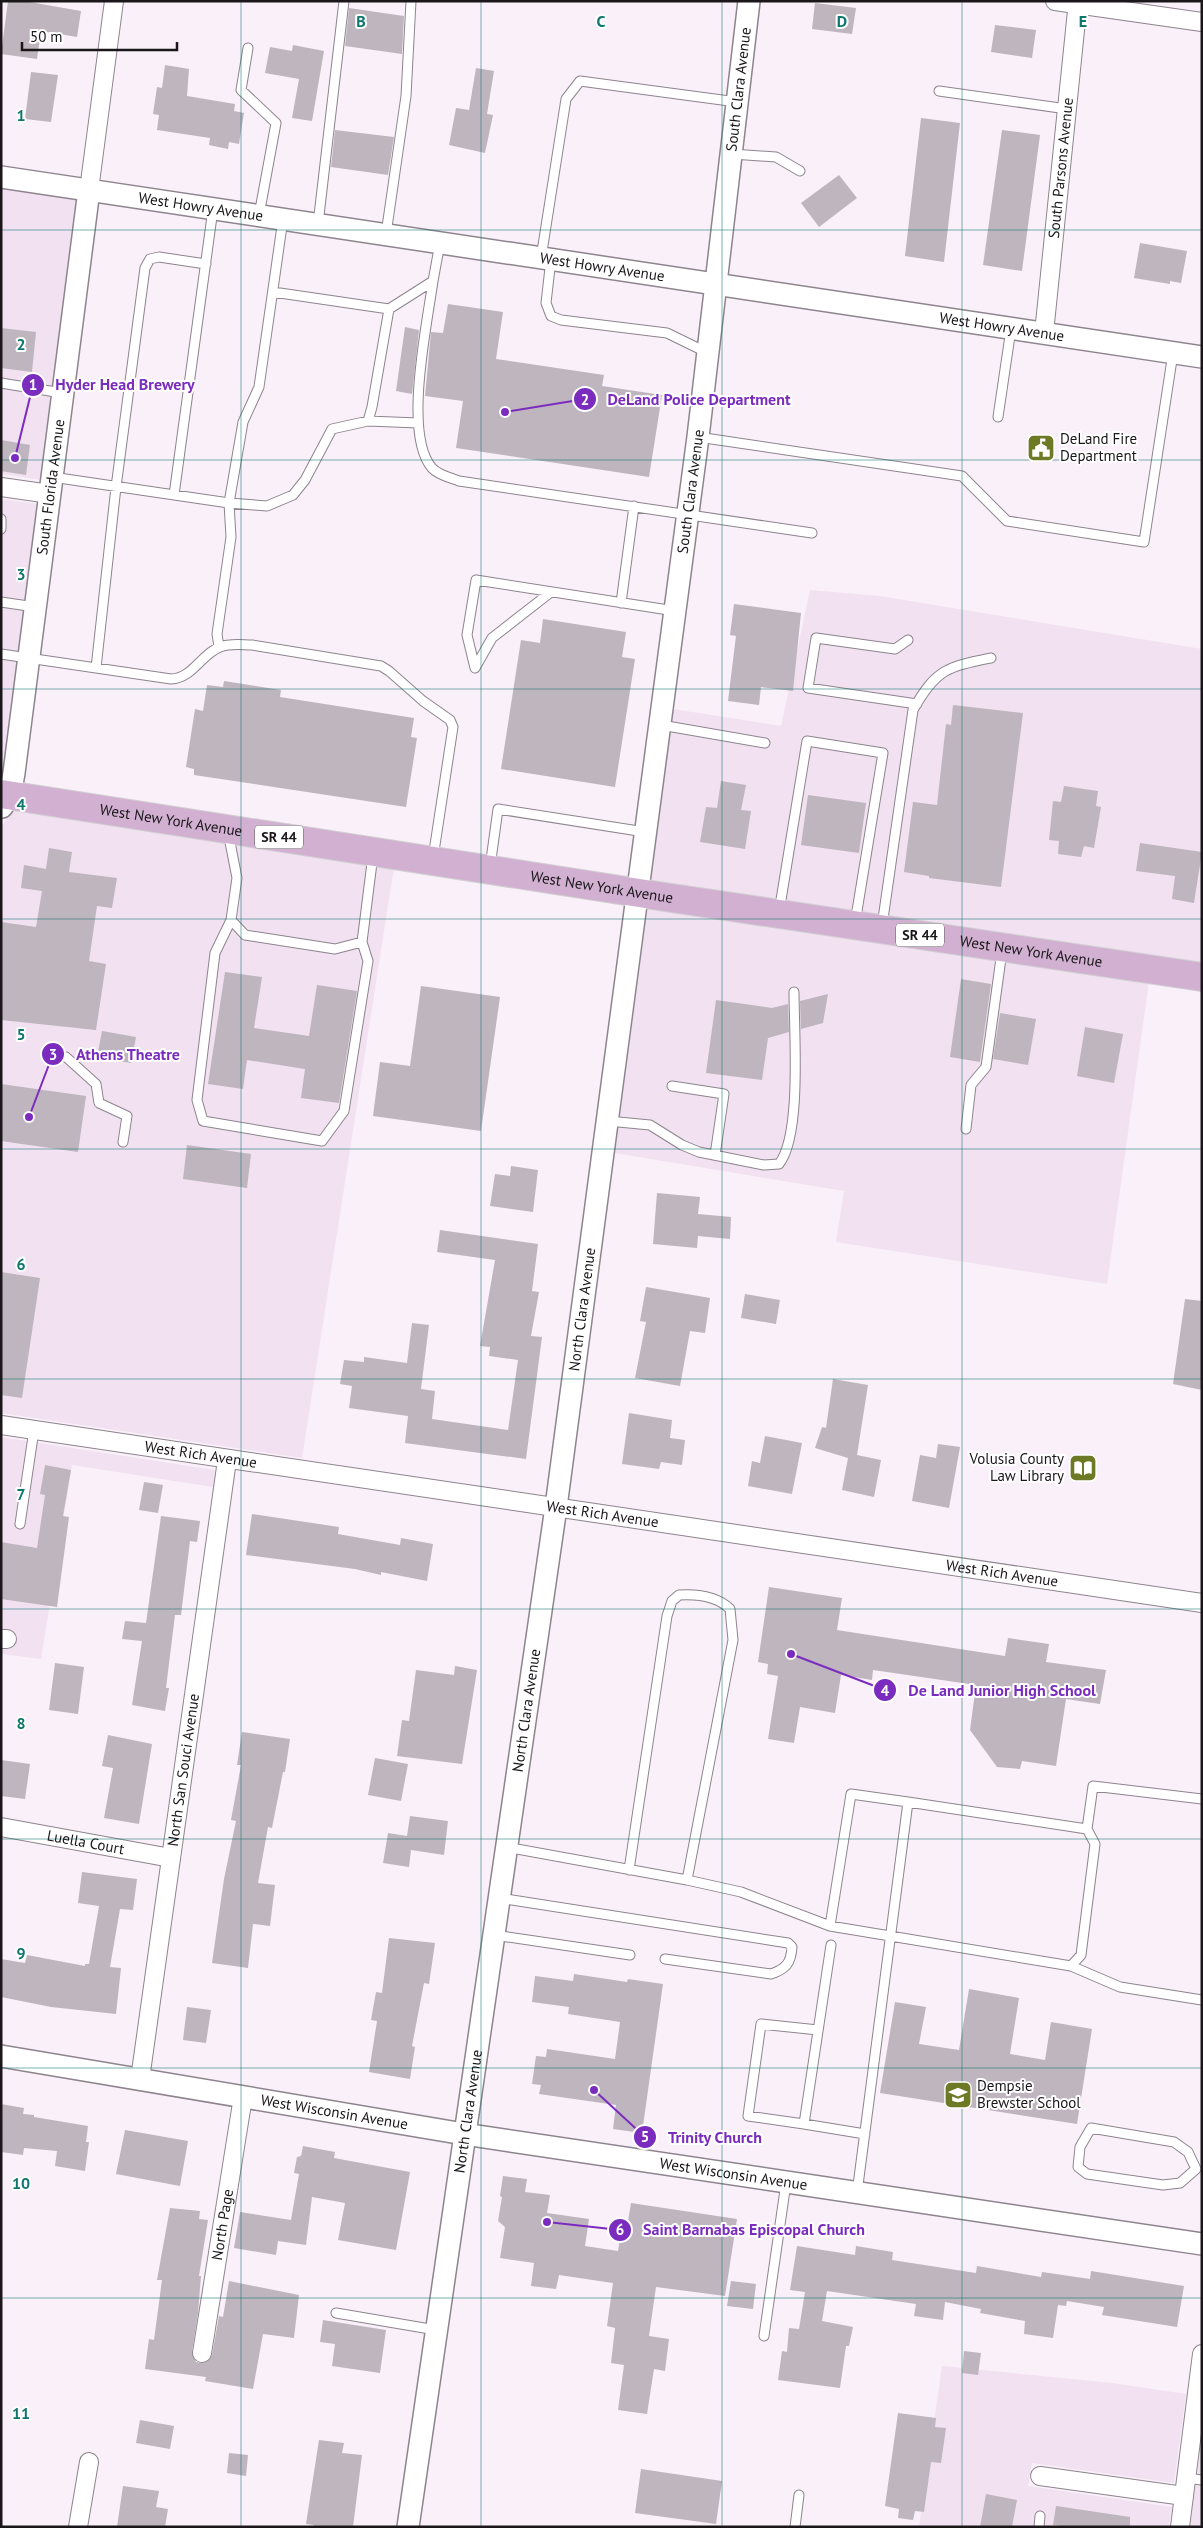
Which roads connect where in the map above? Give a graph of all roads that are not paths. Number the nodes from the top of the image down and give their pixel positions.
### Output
1 (114, 1) edge
2 (344, 1) edge
3 (411, 1) edge
4 (749, 1) edge
5 (1055, 1) edge
6 (1078, 3) edge
7 (1202, 22) edge
8 (248, 48) dead end
9 (939, 92) dead end
10 (737, 102) junction
11 (1067, 109) junction
12 (731, 154) junction
13 (800, 171) dead end
14 (1, 177) edge
15 (89, 190) junction
16 (213, 208) junction
17 (259, 215) junction
18 (283, 219) junction
19 (318, 224) junction
20 (386, 234) junction
21 (440, 243) junction
22 (546, 259) junction
23 (206, 264) junction
24 (433, 281) junction
25 (717, 284) junction
26 (273, 292) junction
27 (388, 310) junction
28 (1011, 328) junction
29 (1044, 334) junction
30 (1173, 353) junction
31 (708, 354) junction
32 (1202, 357) edge
33 (1, 383) edge
34 (63, 392) junction
35 (998, 417) dead end
36 (368, 421) junction
37 (418, 423) junction
38 (698, 437) junction
39 (51, 486) junction
40 (1, 487) edge
41 (116, 487) junction
42 (174, 495) junction
43 (229, 503) junction
44 (634, 506) junction
45 (688, 514) junction
46 (1, 519) edge
47 (1, 529) edge
48 (812, 534) dead end
49 (551, 592) junction
50 (1, 602) edge
51 (621, 602) junction
52 (35, 607) junction
53 (675, 611) junction
54 (908, 640) dead end
55 (219, 647) junction
56 (1, 654) edge
57 (29, 658) junction
58 (991, 658) dead end
59 (96, 668) junction
60 (917, 704) junction
61 (660, 725) junction
62 (765, 743) dead end
63 (4, 799) edge
64 (228, 829) junction
65 (647, 832) junction
66 (373, 852) junction
67 (433, 861) junction
68 (489, 870) junction
69 (639, 893) junction
70 (779, 914) junction
71 (231, 920) junction
72 (855, 925) junction
73 (881, 929) junction
74 (362, 942) junction
75 (1002, 947) junction
76 (1202, 977) edge
77 (794, 992) dead end
78 (66, 1057) dead end
79 (672, 1086) dead end
80 (608, 1121) junction
81 (966, 1129) dead end
82 (123, 1142) dead end
83 (715, 1155) junction
84 (1, 1425) edge
85 (34, 1430) junction
86 (227, 1460) junction
87 (556, 1507) junction
88 (20, 1524) dead end
89 (1202, 1603) edge
90 (1202, 1798) edge
91 (908, 1802) junction
92 (1, 1827) edge
93 (1087, 1829) junction
94 (506, 1847) junction
95 (171, 1858) junction
96 (629, 1870) junction
97 (687, 1880) junction
98 (499, 1898) junction
99 (830, 1926) junction
100 (494, 1935) junction
101 (890, 1935) junction
102 (831, 1945) dead end
103 (630, 1955) dead end
104 (666, 1959) dead end
105 (1072, 1966) junction
106 (1202, 2000) edge
107 (818, 2030) junction
108 (1, 2056) edge
109 (140, 2079) junction
110 (243, 2097) junction
111 (804, 2124) junction
112 (464, 2134) junction
113 (865, 2134) junction
114 (1199, 2169) edge
115 (786, 2182) junction
116 (857, 2192) junction
117 (1202, 2244) edge
118 (336, 2313) dead end
119 (436, 2330) junction
120 (764, 2336) dead end
121 (202, 2353) dead end
122 (1202, 2354) edge
123 (88, 2462) dead end
124 (1040, 2476) dead end
125 (1194, 2479) edge
126 (798, 2495) dead end
127 (1184, 2496) junction
128 (1040, 2516) dead end
129 (78, 2527) edge
130 (408, 2527) edge
131 (795, 2527) edge
132 (1039, 2527) edge
133 (1180, 2527) edge

1 - 15 street, South Florida Avenue
2 - 19 lane
3 - 20 lane
4 - 10 street, South Clara Avenue
5 - 6 street
6 - 7 street
6 - 11 street, South Parsons Avenue
8 - 17 lane
9 - 11 lane
10 - 12 street, South Clara Avenue
10 - 22 lane
11 - 29 street, South Parsons Avenue
12 - 13 lane
12 - 25 street, South Clara Avenue
14 - 15 street, West Howry Avenue
15 - 16 street, West Howry Avenue
15 - 34 street, South Florida Avenue
16 - 17 street, West Howry Avenue
16 - 23 lane
17 - 18 street, West Howry Avenue
18 - 19 street, West Howry Avenue
18 - 26 lane
19 - 20 street, West Howry Avenue
20 - 21 street, West Howry Avenue
21 - 22 street, West Howry Avenue
21 - 24 lane
22 - 25 street, West Howry Avenue
22 - 31 lane
23 - 41 lane
23 - 42 lane
24 - 27 lane
24 - 37 lane
25 - 28 street, West Howry Avenue
25 - 31 street, South Clara Avenue
26 - 27 lane
26 - 43 lane
27 - 36 lane
28 - 29 street, West Howry Avenue
28 - 35 lane
29 - 30 street, West Howry Avenue
30 - 32 street, West Howry Avenue
30 - 38 lane
31 - 38 street, South Clara Avenue
33 - 34 lane
34 - 39 street, South Florida Avenue
36 - 37 lane
36 - 43 lane
37 - 44 lane
38 - 45 street, South Clara Avenue
39 - 40 street
39 - 41 lane
39 - 52 street, South Florida Avenue
41 - 42 lane
41 - 59 lane
42 - 43 lane
43 - 55 lane
44 - 45 lane
44 - 51 lane
45 - 48 lane
45 - 53 street, South Clara Avenue
46 - 47 lane
49 - 49 lane
49 - 51 lane
50 - 52 lane
51 - 53 lane
52 - 57 street, South Florida Avenue
53 - 61 street, South Clara Avenue
54 - 60 lane
55 - 59 lane
55 - 67 lane
56 - 57 lane
57 - 59 lane
57 - 63 street, South Florida Avenue
58 - 60 lane
60 - 73 lane
61 - 62 lane
61 - 65 street, South Clara Avenue
63 - 64 main road, West New York Avenue / SR 44
64 - 66 main road, West New York Avenue / SR 44
64 - 71 lane
65 - 68 lane
65 - 69 street, South Clara Avenue
66 - 67 main road, West New York Avenue / SR 44
66 - 74 lane
67 - 68 main road, West New York Avenue / SR 44
68 - 69 main road, West New York Avenue / SR 44
69 - 70 main road, West New York Avenue / SR 44
69 - 80 street, North Clara Avenue
70 - 72 main road, West New York Avenue / SR 44
70 - 72 lane
71 - 74 lane
71 - 74 lane
72 - 73 main road, West New York Avenue / SR 44
73 - 75 main road, West New York Avenue / SR 44
75 - 76 main road, West New York Avenue / SR 44
75 - 81 lane
77 - 83 lane
78 - 82 lane
79 - 83 lane
80 - 83 lane
80 - 87 street, North Clara Avenue
84 - 85 street, West Rich Avenue
85 - 86 street, West Rich Avenue
85 - 88 lane
86 - 87 street, West Rich Avenue
86 - 95 street, North San Souci Avenue
87 - 89 street, West Rich Avenue
87 - 94 street, North Clara Avenue
90 - 93 lane
91 - 93 lane
91 - 99 lane
91 - 101 lane
92 - 95 street, Luella Court
93 - 105 lane
94 - 96 lane
94 - 98 street, North Clara Avenue
95 - 109 street, North San Souci Avenue
96 - 97 lane
96 - 97 lane
97 - 99 lane
98 - 100 street, North Clara Avenue
98 - 104 lane
99 - 101 lane
100 - 103 lane
100 - 112 street, North Clara Avenue
101 - 105 lane
101 - 113 lane
102 - 107 lane
105 - 106 lane
107 - 111 lane
107 - 111 lane
108 - 109 street, West Wisconsin Avenue
109 - 110 street, West Wisconsin Avenue
110 - 112 street, West Wisconsin Avenue
110 - 121 street, North Page
111 - 113 lane
112 - 115 street, West Wisconsin Avenue
112 - 119 street, North Clara Avenue
113 - 116 lane
114 - 114 lane
115 - 116 street, West Wisconsin Avenue
115 - 120 lane
116 - 117 street, West Wisconsin Avenue
118 - 119 lane
119 - 130 street, North Clara Avenue
122 - 125 street
123 - 129 street
124 - 127 street
125 - 127 street
126 - 131 lane
127 - 133 street
128 - 132 lane

